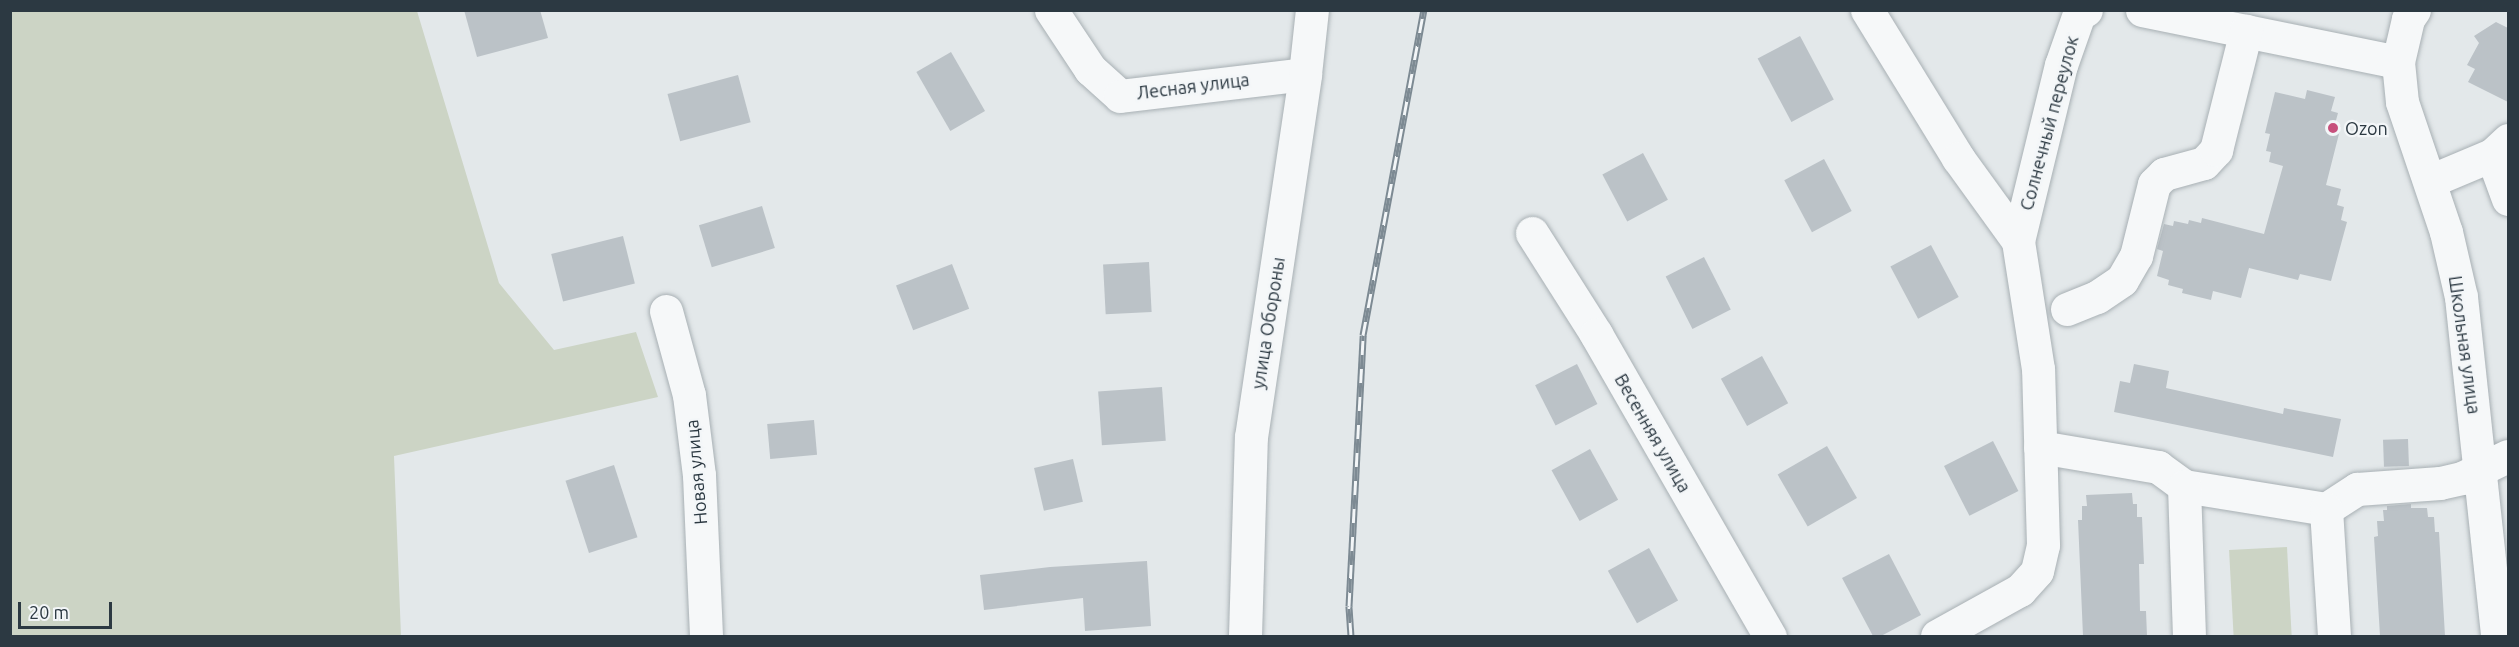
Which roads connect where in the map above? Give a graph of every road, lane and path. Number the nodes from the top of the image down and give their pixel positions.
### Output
1 (1051, 10) edge
2 (1312, 10) edge
3 (1867, 10) edge
4 (2086, 10) edge
5 (2142, 10) edge
6 (2414, 10) edge
7 (2246, 31) junction
8 (2398, 62) junction
9 (1305, 74) junction
10 (2500, 147) edge
11 (2430, 181) junction
12 (2508, 199) edge
13 (1532, 233) dead end
14 (2018, 241) junction
15 (2067, 309) dead end
16 (666, 311) dead end
17 (2040, 447) junction
18 (2499, 465) edge
19 (2184, 486) junction
20 (2326, 509) junction
21 (2500, 615) edge
22 (706, 636) edge
23 (1245, 636) edge
24 (1770, 636) edge
25 (1937, 636) edge
26 (2189, 636) edge
27 (2334, 636) edge

1 - 9 street, Лесная улица
2 - 9 street, улица Обороны
3 - 14 street
4 - 14 street, Солнечный переулок
5 - 7 street
6 - 8 street, Школьная улица
7 - 8 street
7 - 15 street
8 - 11 street, Школьная улица
9 - 23 street, улица Обороны
10 - 11 street
10 - 12 street
11 - 18 street, Школьная улица
13 - 24 street, Весенняя улица
14 - 17 street
16 - 22 street, Новая улица
17 - 19 street
17 - 25 street
18 - 20 street
18 - 21 street, Школьная улица
19 - 20 street
19 - 26 street
20 - 27 street

